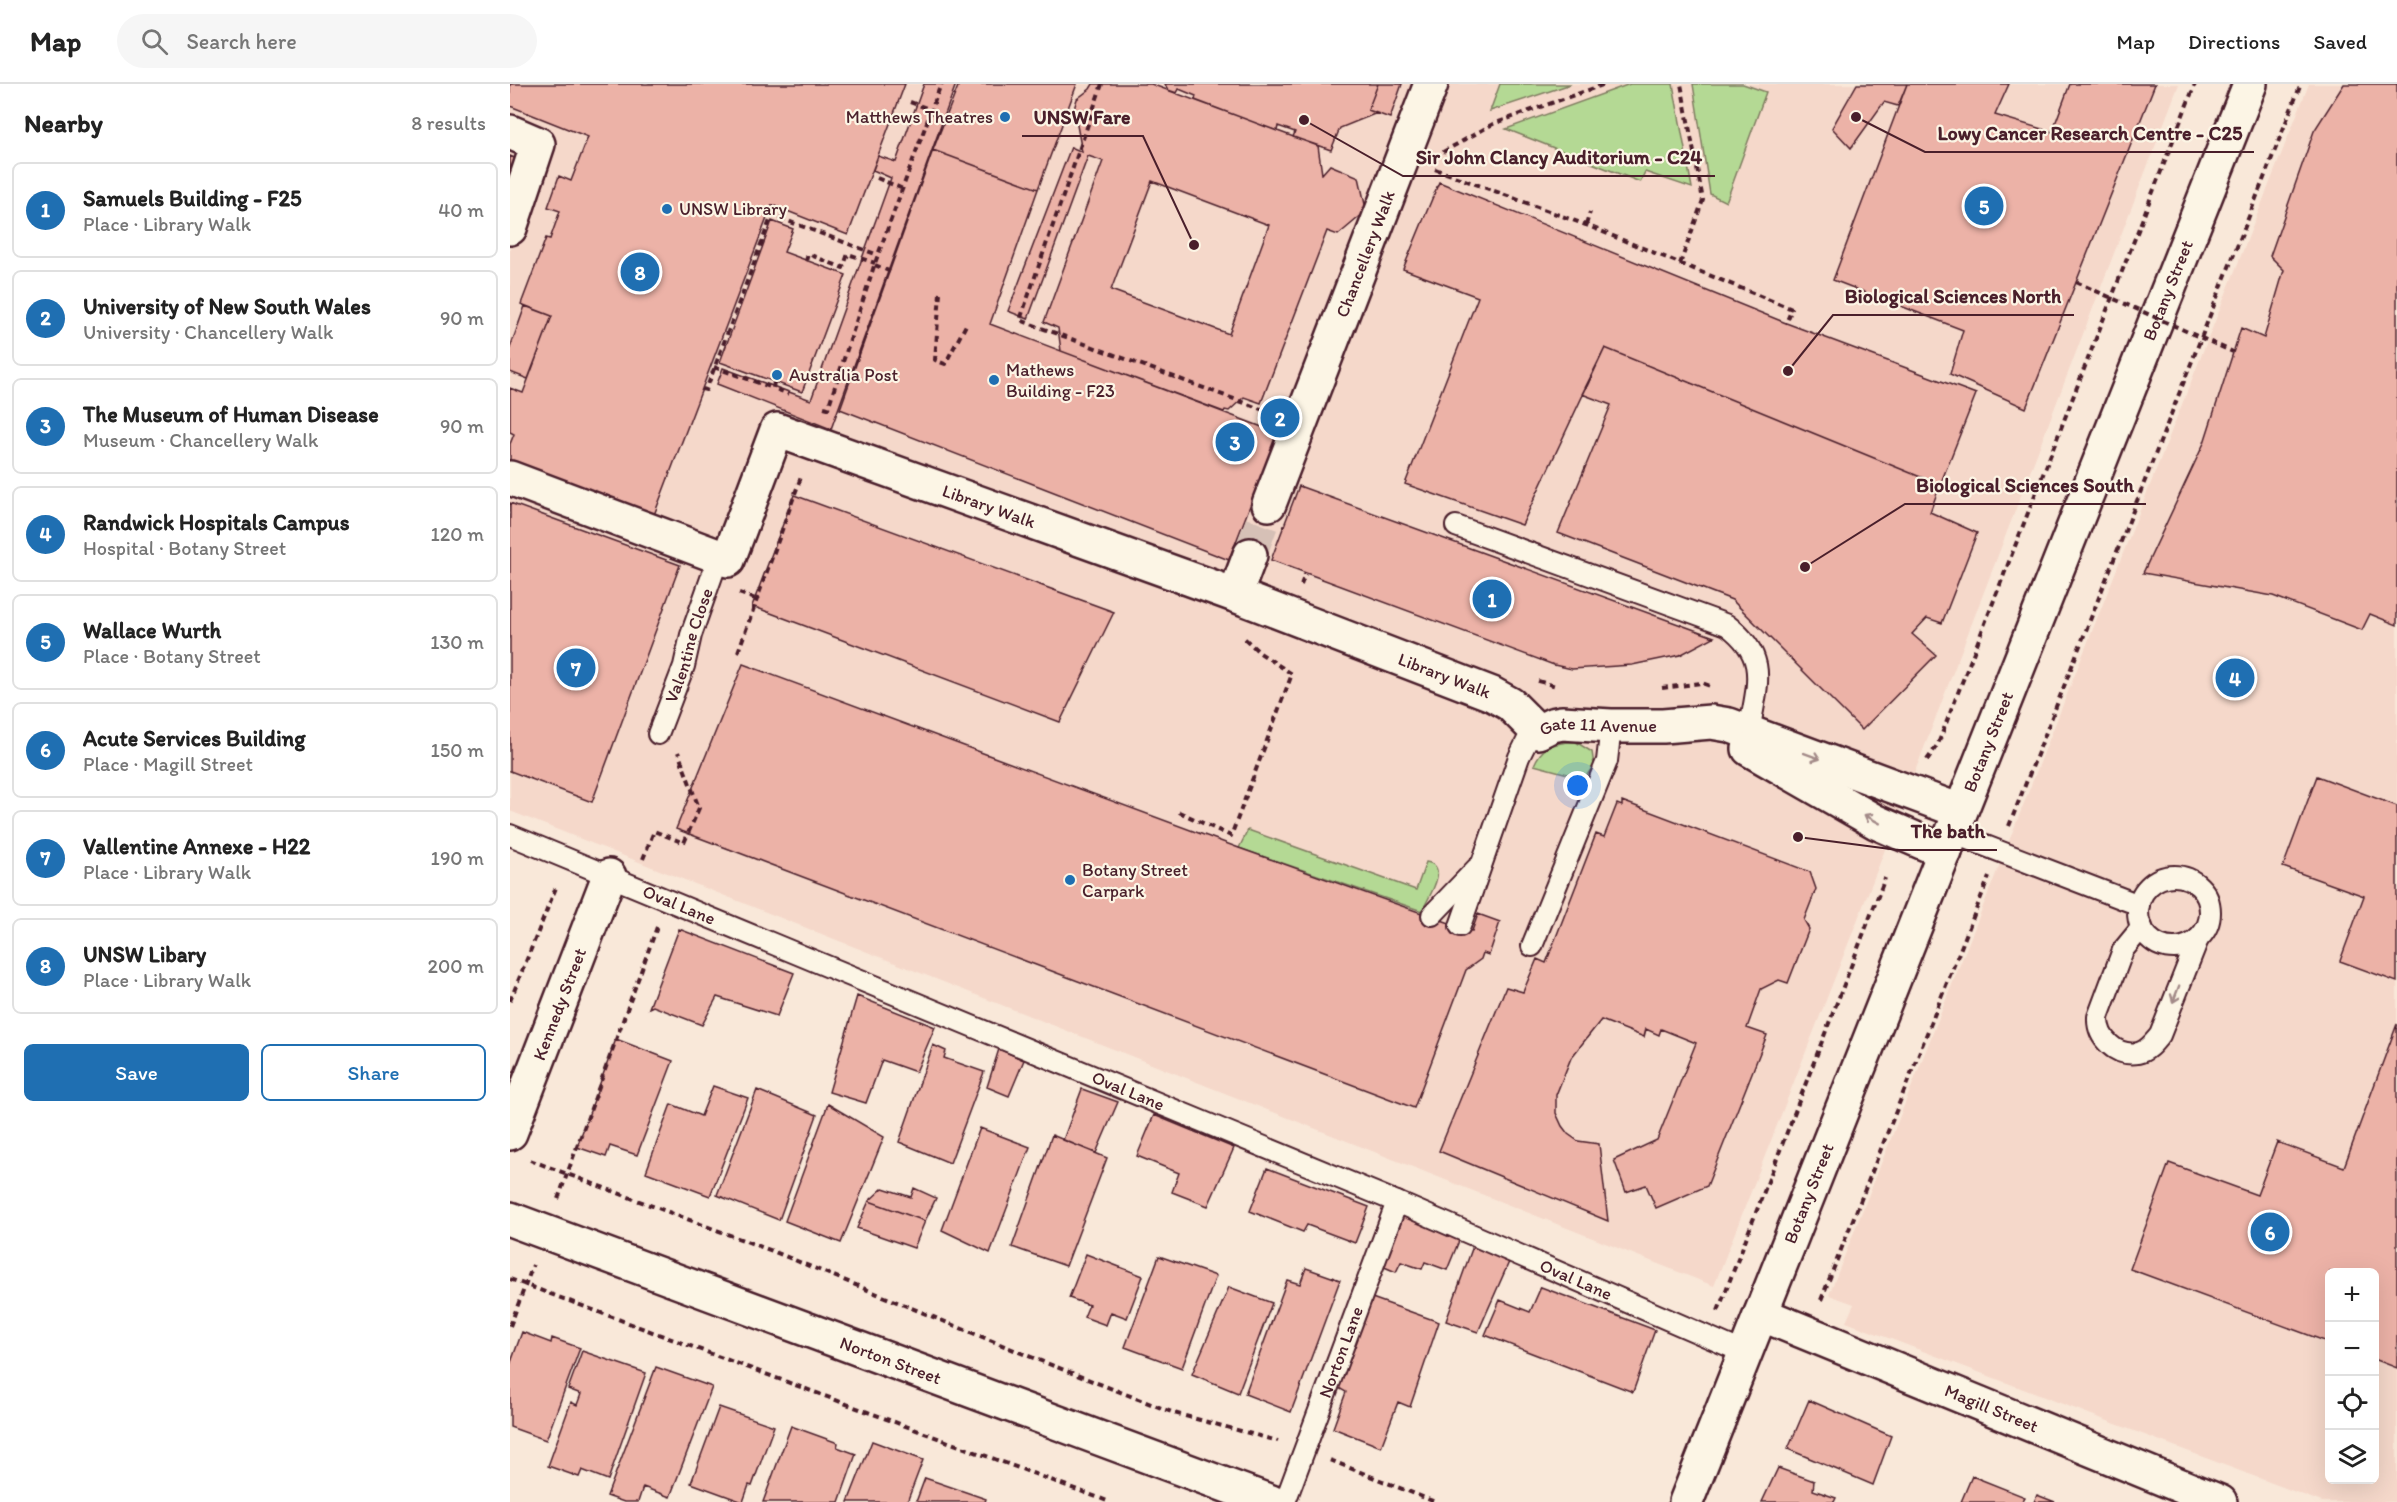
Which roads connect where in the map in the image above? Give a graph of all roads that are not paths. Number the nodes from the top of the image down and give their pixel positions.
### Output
1 (1431, 84) edge
2 (2250, 84) edge
3 (510, 132) edge
4 (510, 228) edge
5 (510, 478) edge
6 (1269, 504) tunnel mouth
7 (1456, 526) dead end
8 (1250, 555) tunnel mouth
9 (719, 556) junction
10 (1235, 595) junction
11 (1611, 726) junction
12 (1750, 728) junction
13 (1538, 732) junction
14 (666, 739) road end
15 (1952, 832) junction
16 (510, 835) edge
17 (1481, 864) junction
18 (621, 880) junction
19 (2139, 905) junction
20 (1432, 915) dead end
21 (1460, 926) dead end
22 (2142, 927) junction
23 (2198, 939) junction
24 (1532, 946) dead end
25 (515, 1145) edge
26 (1397, 1202) junction
27 (510, 1219) edge
28 (1761, 1314) junction
29 (1745, 1353) junction
30 (1271, 1502) edge
31 (1285, 1502) edge
32 (1686, 1502) edge
33 (2220, 1502) edge

1 - 6 street, Chancellery Walk
2 - 15 street, Botany Street
3 - 4 street
5 - 9 street
7 - 12 lane
8 - 10 street
9 - 10 street, Library Walk
9 - 14 lane, Valentine Close
10 - 13 street, Library Walk
11 - 12 street, Gate 11 Avenue
11 - 13 street, Gate 11 Avenue
11 - 24 lane
12 -> 15 street, Gate 11 Avenue
15 -> 12 street, Gate 11 Avenue
13 - 17 lane, Gate 11 Avenue
15 - 19 lane
15 - 28 street, Botany Street
16 - 18 lane, Oval Lane
17 - 20 lane, Gate 11 Avenue
17 - 21 lane, Gate 11 Avenue
18 - 25 street, Kennedy Street
18 - 26 lane, Oval Lane
19 - 22 lane
19 - 23 lane
22 - 23 lane
23 -> 22 lane
26 - 29 lane, Oval Lane
26 - 31 lane, Norton Lane
27 - 30 street, Norton Street
28 - 29 street, Botany Street
28 - 33 street, Magill Street
29 - 32 street, Botany Street

